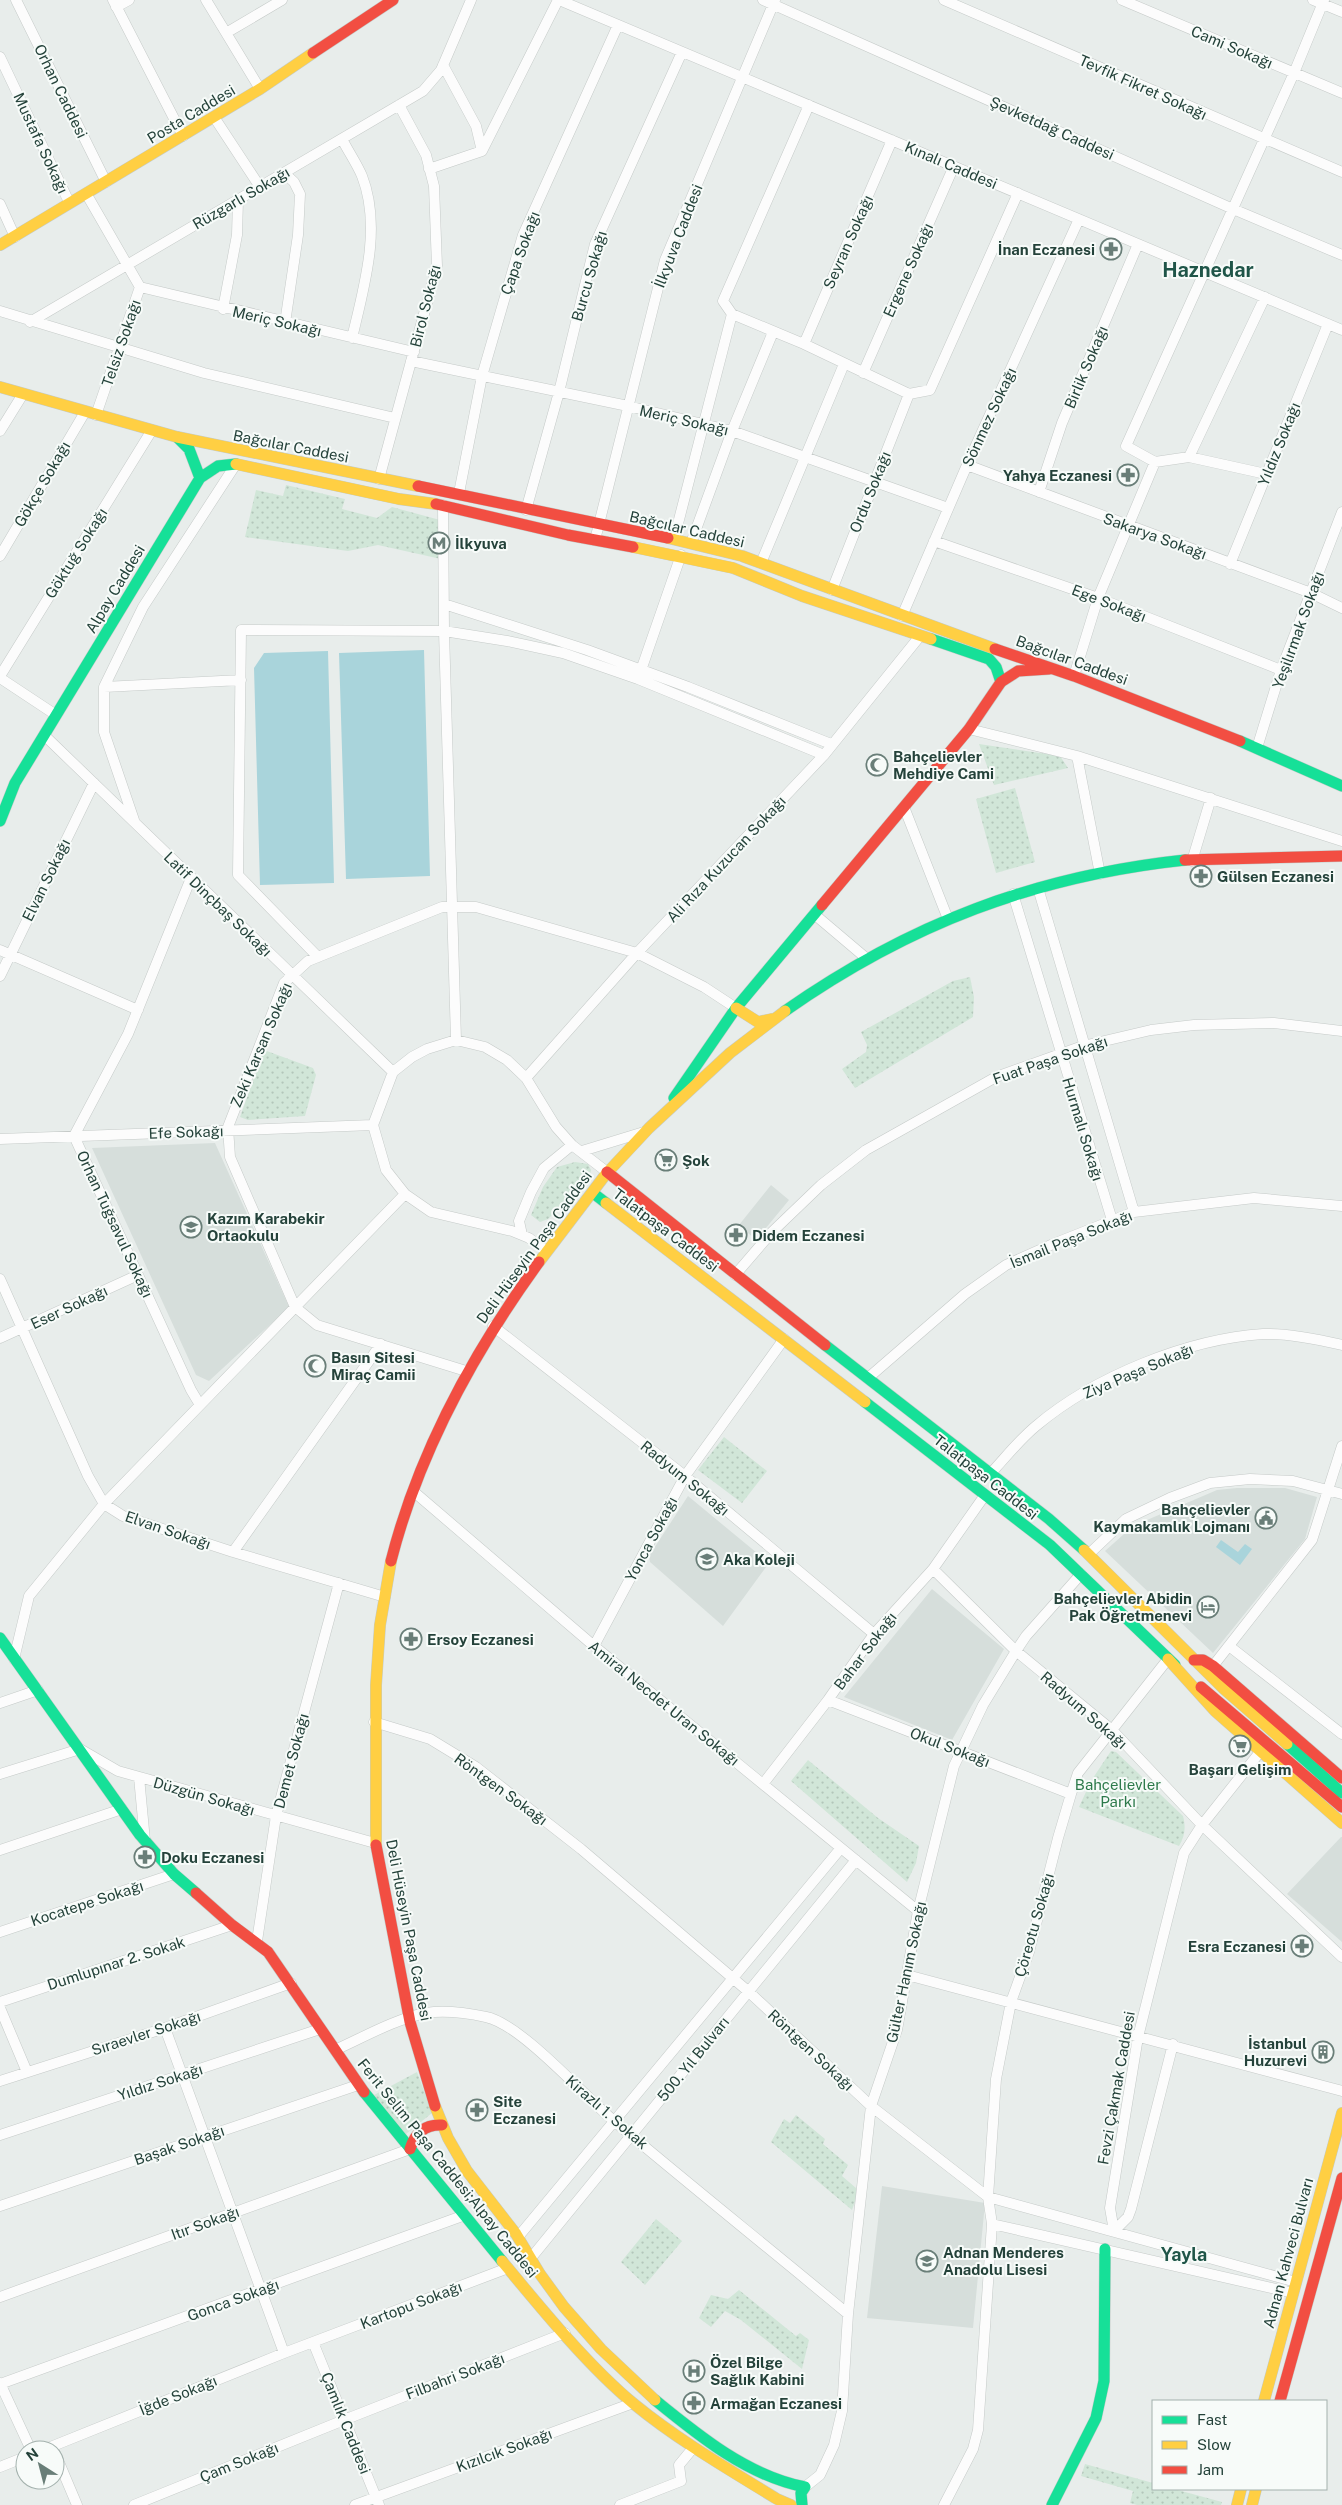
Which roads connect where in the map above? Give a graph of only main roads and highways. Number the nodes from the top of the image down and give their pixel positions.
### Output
1 (393, 0) edge
2 (0, 245) edge
3 (0, 387) edge
4 (177, 437) junction
5 (200, 478) junction
6 (1055, 668) junction
7 (1001, 682) junction
8 (1342, 786) edge
9 (0, 819) edge
10 (1342, 856) edge
11 (736, 1008) junction
12 (778, 1017) junction
13 (659, 1119) junction
14 (607, 1172) junction
15 (593, 1193) junction
16 (0, 1638) edge
17 (1168, 1659) junction
18 (1194, 1660) junction
19 (1342, 1778) edge
20 (1342, 1792) edge
21 (1342, 1807) edge
22 (1342, 1823) edge
23 (1342, 2113) edge
24 (442, 2125) junction
25 (410, 2148) junction
26 (1342, 2178) edge
27 (1105, 2249) road end
28 (531, 2258) junction
29 (508, 2268) junction
30 (642, 2390) junction
31 (1264, 2400) edge
32 (1280, 2400) edge
33 (633, 2403) junction
34 (1241, 2490) edge
35 (1256, 2490) edge
36 (778, 2502) edge
37 (791, 2505) edge
38 (802, 2505) edge
39 (1052, 2505) edge
40 (1237, 2505) edge
41 (1252, 2505) edge

1 - 2 main road, Posta Caddesi
3 - 4 main road, Bağcılar Caddesi
4 - 5 main road
4 - 6 main road, Bağcılar Caddesi
5 - 7 main road
5 - 9 main road, Alpay Caddesi
6 - 7 main road
6 - 8 main road, Bağcılar Caddesi
7 - 11 main road
10 - 12 main road, Deli Hüseyin Paşa Caddesi
11 - 12 main road
11 - 13 main road
12 - 13 main road, Deli Hüseyin Paşa Caddesi
13 - 14 main road, Deli Hüseyin Paşa Caddesi
14 - 15 main road, Deli Hüseyin Paşa Caddesi
14 - 18 main road, Talatpaşa Caddesi
15 - 17 main road, Talatpaşa Caddesi
15 - 24 main road, Deli Hüseyin Paşa Caddesi
16 - 25 main road, Ferit Selim Paşa Caddesi;Alpay Caddesi
17 - 21 main road, Talatpaşa Caddesi
17 - 22 main road
18 - 19 main road
18 - 20 main road, Talatpaşa Caddesi
23 - 31 main road, Adnan Kahveci Bulvarı
24 - 25 main road
24 - 28 main road, Deli Hüseyin Paşa Caddesi
25 - 29 main road, Ferit Selim Paşa Caddesi;Alpay Caddesi
26 - 32 main road, Adnan Kahveci Bulvarı
27 - 39 main road
28 - 29 main road
28 - 30 main road, Deli Hüseyin Paşa Caddesi
29 - 33 main road, Ferit Selim Paşa Caddesi;Alpay Caddesi
30 - 33 main road
30 - 38 main road, Deli Hüseyin Paşa Caddesi
33 - 36 main road, Ferit Selim Paşa Caddesi;Alpay Caddesi
34 - 40 main road
35 - 41 main road
36 - 37 main road, Ferit Selim Paşa Caddesi;Alpay Caddesi

